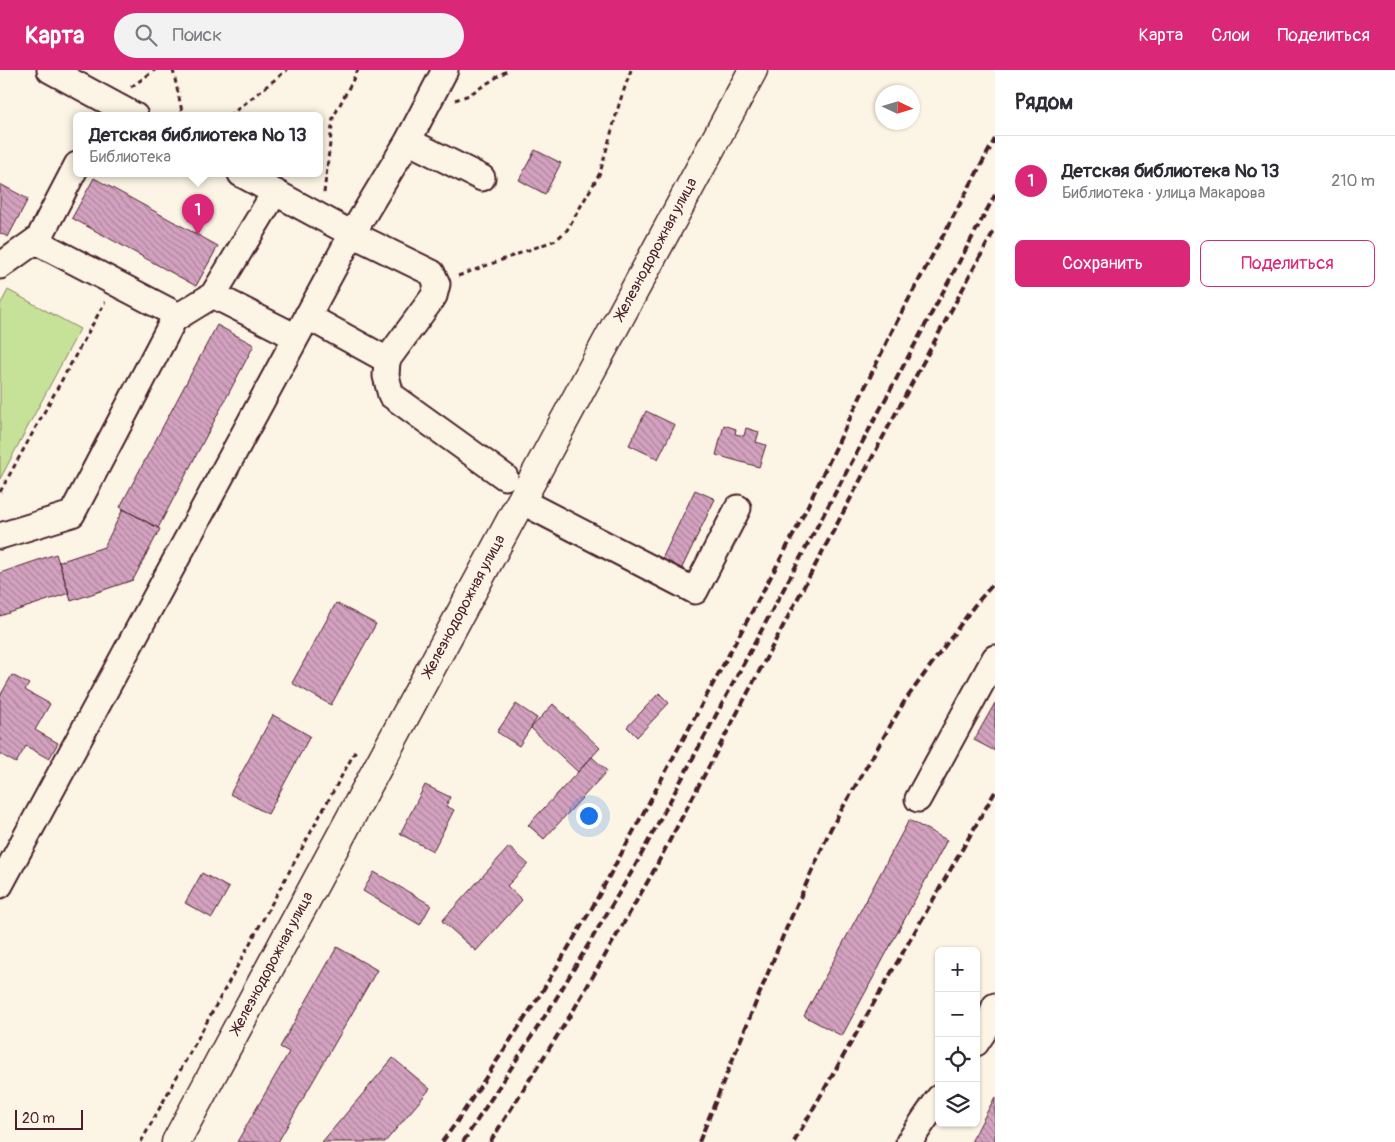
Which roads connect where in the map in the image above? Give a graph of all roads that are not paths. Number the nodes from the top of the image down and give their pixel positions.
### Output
1 (50, 70) edge
2 (445, 70) edge
3 (753, 70) edge
4 (105, 109) edge
5 (118, 112) edge
6 (408, 141) junction
7 (73, 173) edge
8 (247, 177) edge
9 (482, 178) dead end
10 (275, 192) junction
11 (352, 234) junction
12 (34, 241) junction
13 (0, 266) edge
14 (213, 295) junction
15 (179, 316) junction
16 (302, 326) junction
17 (387, 360) junction
18 (505, 478) dead end
19 (521, 501) junction
20 (738, 508) dead end
21 (0, 536) edge
22 (995, 658) edge
23 (918, 799) dead end
24 (0, 885) edge
25 (995, 1006) edge
26 (980, 1037) edge
27 (935, 1104) edge
28 (176, 1142) edge
29 (909, 1142) edge

1 - 4 street
2 - 6 street
3 - 19 main road, Железнодорожная улица
4 - 5 street
6 - 9 street
6 - 11 street
7 - 12 street
8 - 10 street
10 - 11 street
10 - 14 street
11 - 16 street
11 - 17 street
12 - 13 street
12 - 15 street
14 - 15 street
14 - 16 street
15 - 21 street
16 - 17 street
16 - 24 street
17 - 18 street
19 - 20 street
19 - 28 main road, Железнодорожная улица
22 - 23 street
25 - 26 street
27 - 29 street

